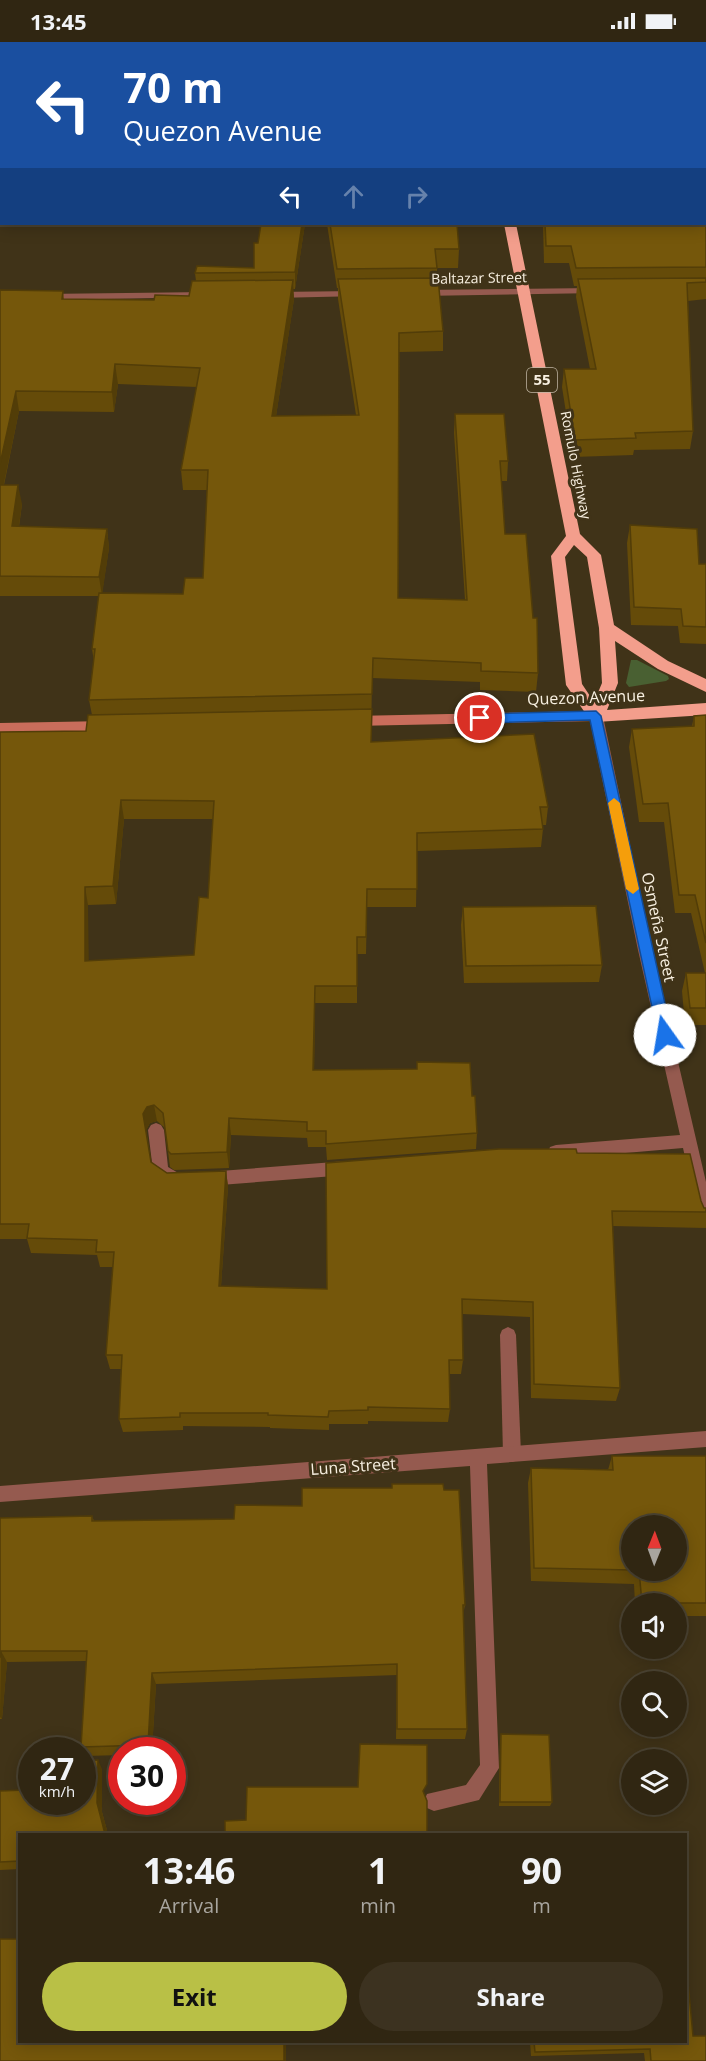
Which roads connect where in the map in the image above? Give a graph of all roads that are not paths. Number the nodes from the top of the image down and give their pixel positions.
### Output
1 (510, 225) edge
2 (612, 291) edge
3 (524, 292) junction
4 (369, 294) edge
5 (405, 294) edge
6 (214, 295) edge
7 (262, 295) edge
8 (36, 297) edge
9 (573, 536) junction
10 (607, 628) junction
11 (706, 686) edge
12 (706, 709) edge
13 (596, 716) junction
14 (344, 721) edge
15 (118, 726) edge
16 (0, 728) edge
17 (156, 1130) dead end
18 (689, 1141) junction
19 (535, 1153) edge
20 (358, 1167) edge
21 (706, 1216) edge
22 (508, 1335) dead end
23 (706, 1439) edge
24 (512, 1454) junction
25 (478, 1457) junction
26 (0, 1494) edge
27 (434, 1801) dead end

1 - 3 highway, Romulo Highway / 55
2 - 3 street, Baltazar Street
3 - 5 street, Baltazar Street
3 - 9 highway, Romulo Highway / 55
4 - 7 street
6 - 8 street
9 - 10 highway, Romulo Highway
9 - 13 highway, Romulo Highway
10 - 11 highway
10 - 13 highway, Romulo Highway
12 - 13 highway, Quezon Avenue
13 - 14 street, Quezon Avenue
13 - 18 street, Osmeña Street
15 - 16 street
17 - 20 street
18 - 19 street
18 - 21 street, Osmeña Street
22 - 24 street
23 - 24 street, Luna Street
24 - 25 street, Luna Street
25 - 26 street, Luna Street
25 - 27 street

